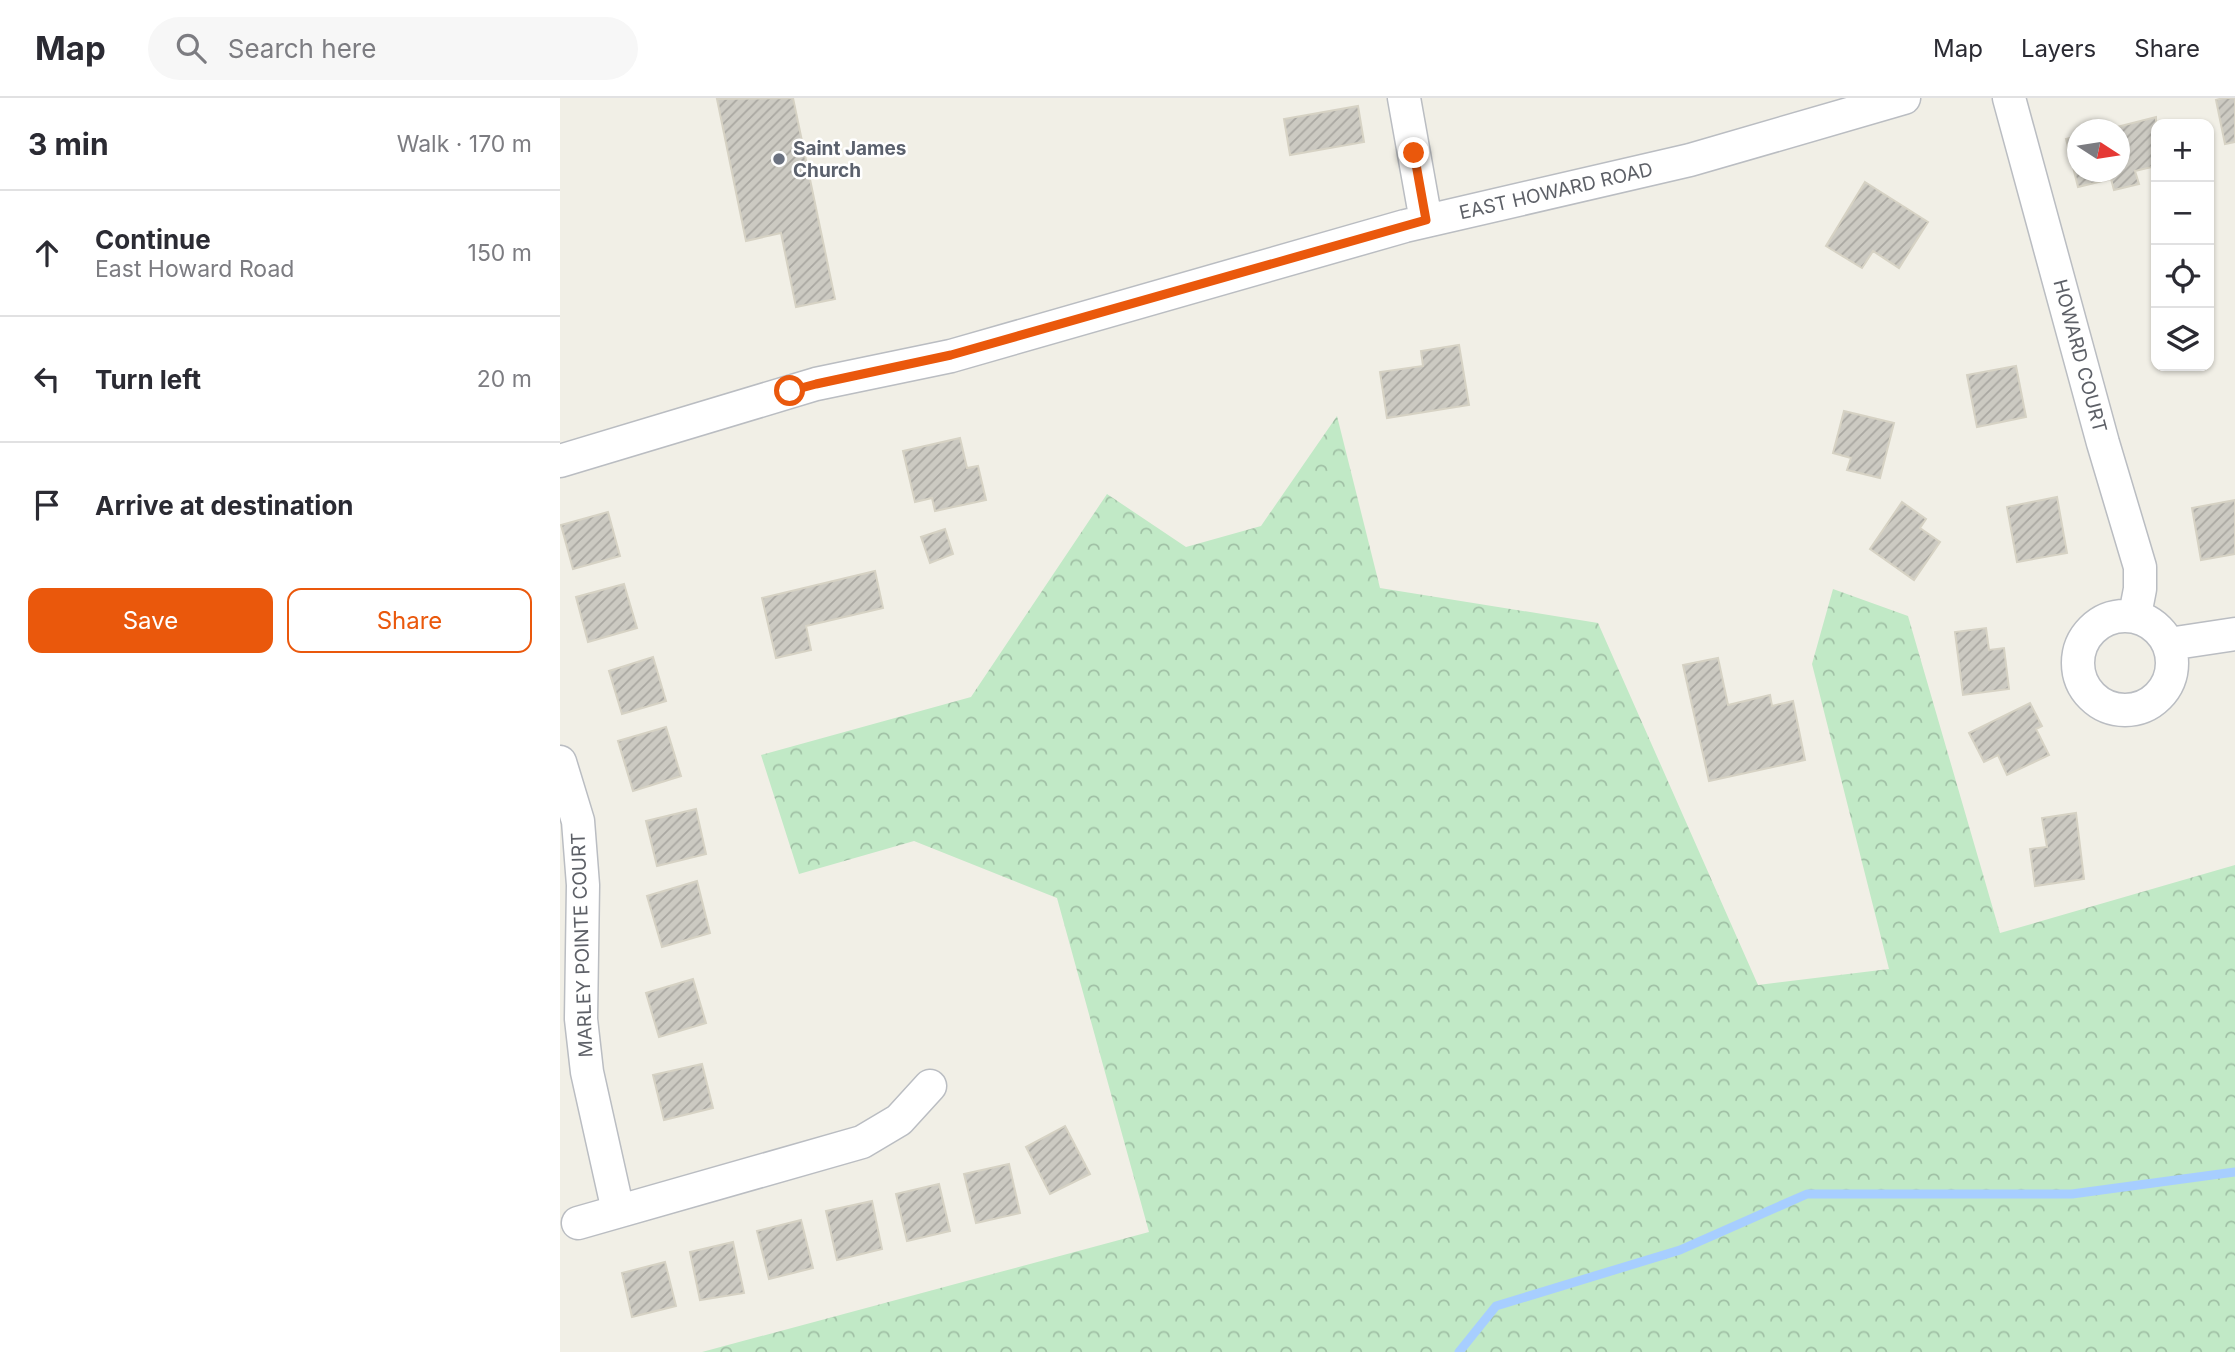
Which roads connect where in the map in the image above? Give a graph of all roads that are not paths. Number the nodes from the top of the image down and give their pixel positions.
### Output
1 (1405, 98) edge
2 (1904, 98) edge
3 (2009, 98) edge
4 (1426, 220) junction
5 (560, 461) edge
6 (2135, 615) junction
7 (2235, 634) edge
8 (2169, 644) junction
9 (560, 762) edge
10 (930, 1086) dead end
11 (618, 1211) junction
12 (578, 1223) dead end

1 - 4 street
2 - 4 street, EAST HOWARD ROAD
3 - 6 street, HOWARD COURT
4 - 5 street, EAST HOWARD ROAD
6 - 8 street
6 - 8 street
7 - 8 street
9 - 11 street, MARLEY POINTE COURT
10 - 11 street
11 - 12 street

